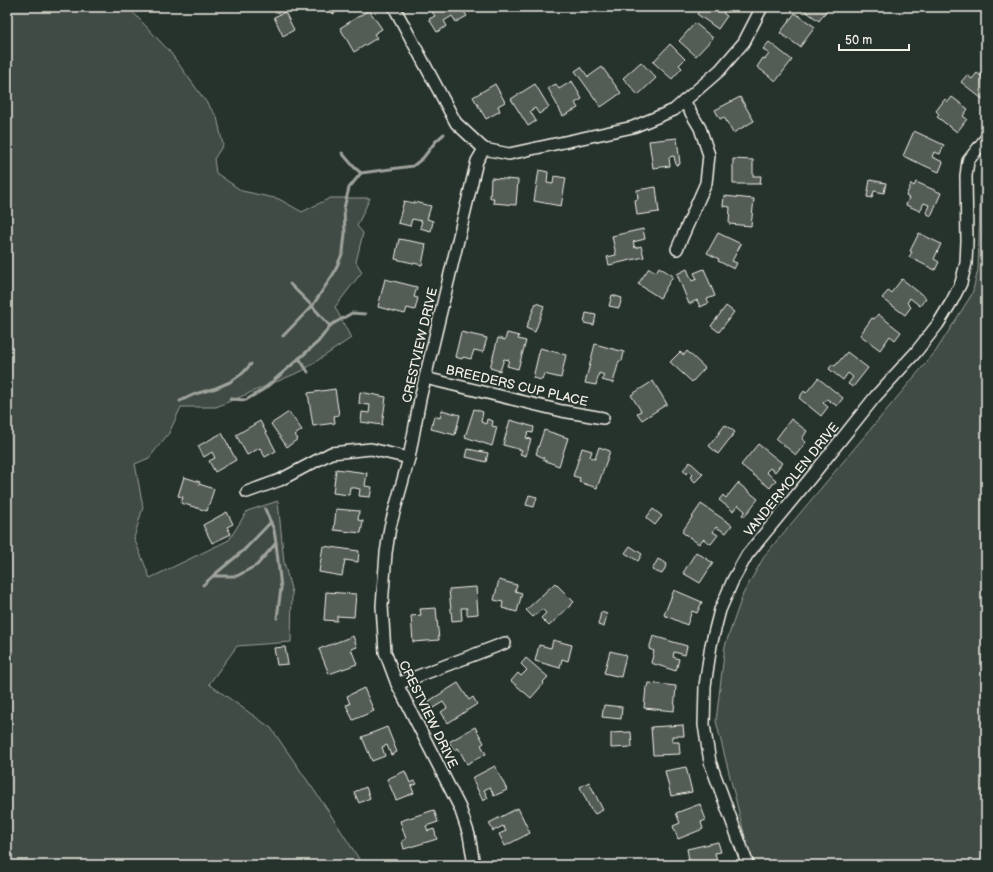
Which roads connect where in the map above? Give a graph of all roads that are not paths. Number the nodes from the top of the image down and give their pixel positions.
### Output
1 (394, 7) edge
2 (762, 7) edge
3 (684, 100) junction
4 (986, 138) edge
5 (484, 149) junction
6 (676, 249) dead end
7 (425, 378) junction
8 (603, 418) dead end
9 (409, 458) junction
10 (247, 492) dead end
11 (505, 643) dead end
12 (397, 684) junction
13 (474, 865) edge
14 (748, 865) edge

1 - 5 street
2 - 3 street
3 - 5 street
3 - 6 street
4 - 14 street, VANDERMOLEN DRIVE
5 - 7 street, CRESTVIEW DRIVE
7 - 8 street, BREEDERS CUP PLACE
7 - 9 street, CRESTVIEW DRIVE
9 - 10 street
9 - 12 street, CRESTVIEW DRIVE
11 - 12 street
12 - 13 street, CRESTVIEW DRIVE

